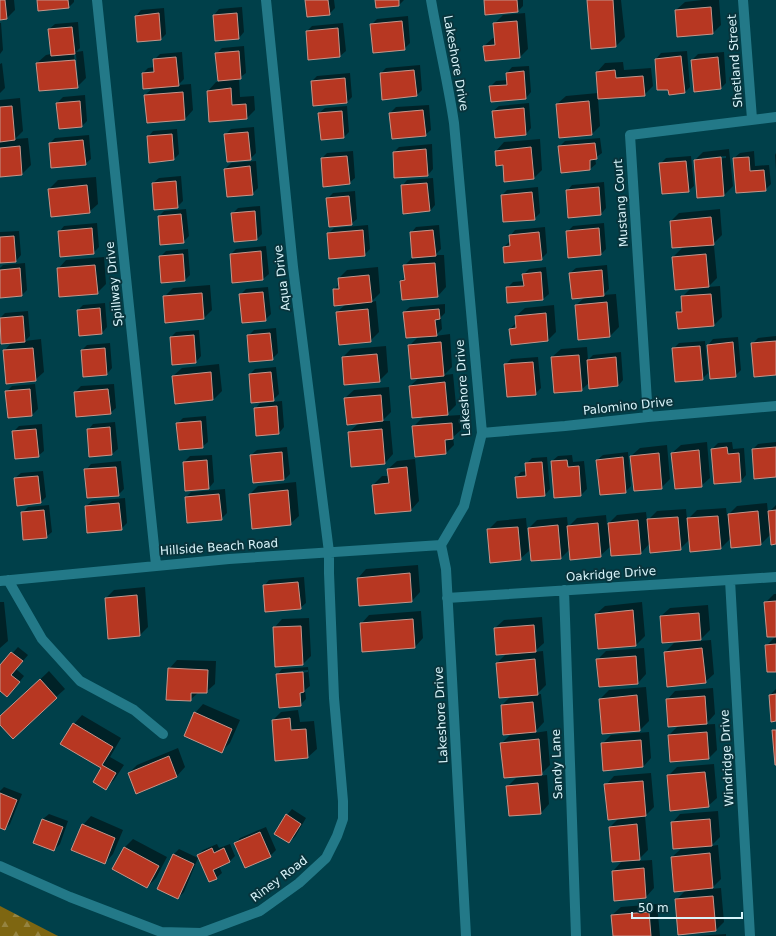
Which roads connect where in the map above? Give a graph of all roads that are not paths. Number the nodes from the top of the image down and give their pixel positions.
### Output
1 (97, 0) edge
2 (266, 0) edge
3 (431, 0) edge
4 (743, 0) edge
5 (776, 117) edge
6 (752, 119) junction
7 (776, 406) edge
8 (648, 416) junction
9 (482, 433) junction
10 (441, 544) junction
11 (329, 552) junction
12 (156, 565) junction
13 (776, 576) edge
14 (730, 580) junction
15 (4, 581) edge
16 (564, 590) junction
17 (447, 598) junction
18 (163, 734) dead end
19 (0, 866) edge
20 (466, 936) edge
21 (576, 936) edge
22 (750, 936) edge

1 - 12 street, Spillway Drive
2 - 11 street, Aqua Drive
3 - 9 street, Lakeshore Drive
4 - 6 street, Shetland Street
5 - 6 street, Mustang Court
6 - 8 street, Mustang Court
7 - 8 street, Palomino Drive
8 - 9 street, Palomino Drive
9 - 10 street, Lakeshore Drive
10 - 11 street, Hillside Beach Road
10 - 17 street, Lakeshore Drive
11 - 12 street, Hillside Beach Road
11 - 19 street, Riney Road
12 - 15 street, Hillside Beach Road
13 - 14 street, Oakridge Drive
14 - 16 street, Oakridge Drive
14 - 22 street, Windridge Drive
15 - 18 street
16 - 17 street, Oakridge Drive
16 - 21 street, Sandy Lane
17 - 20 street, Lakeshore Drive

